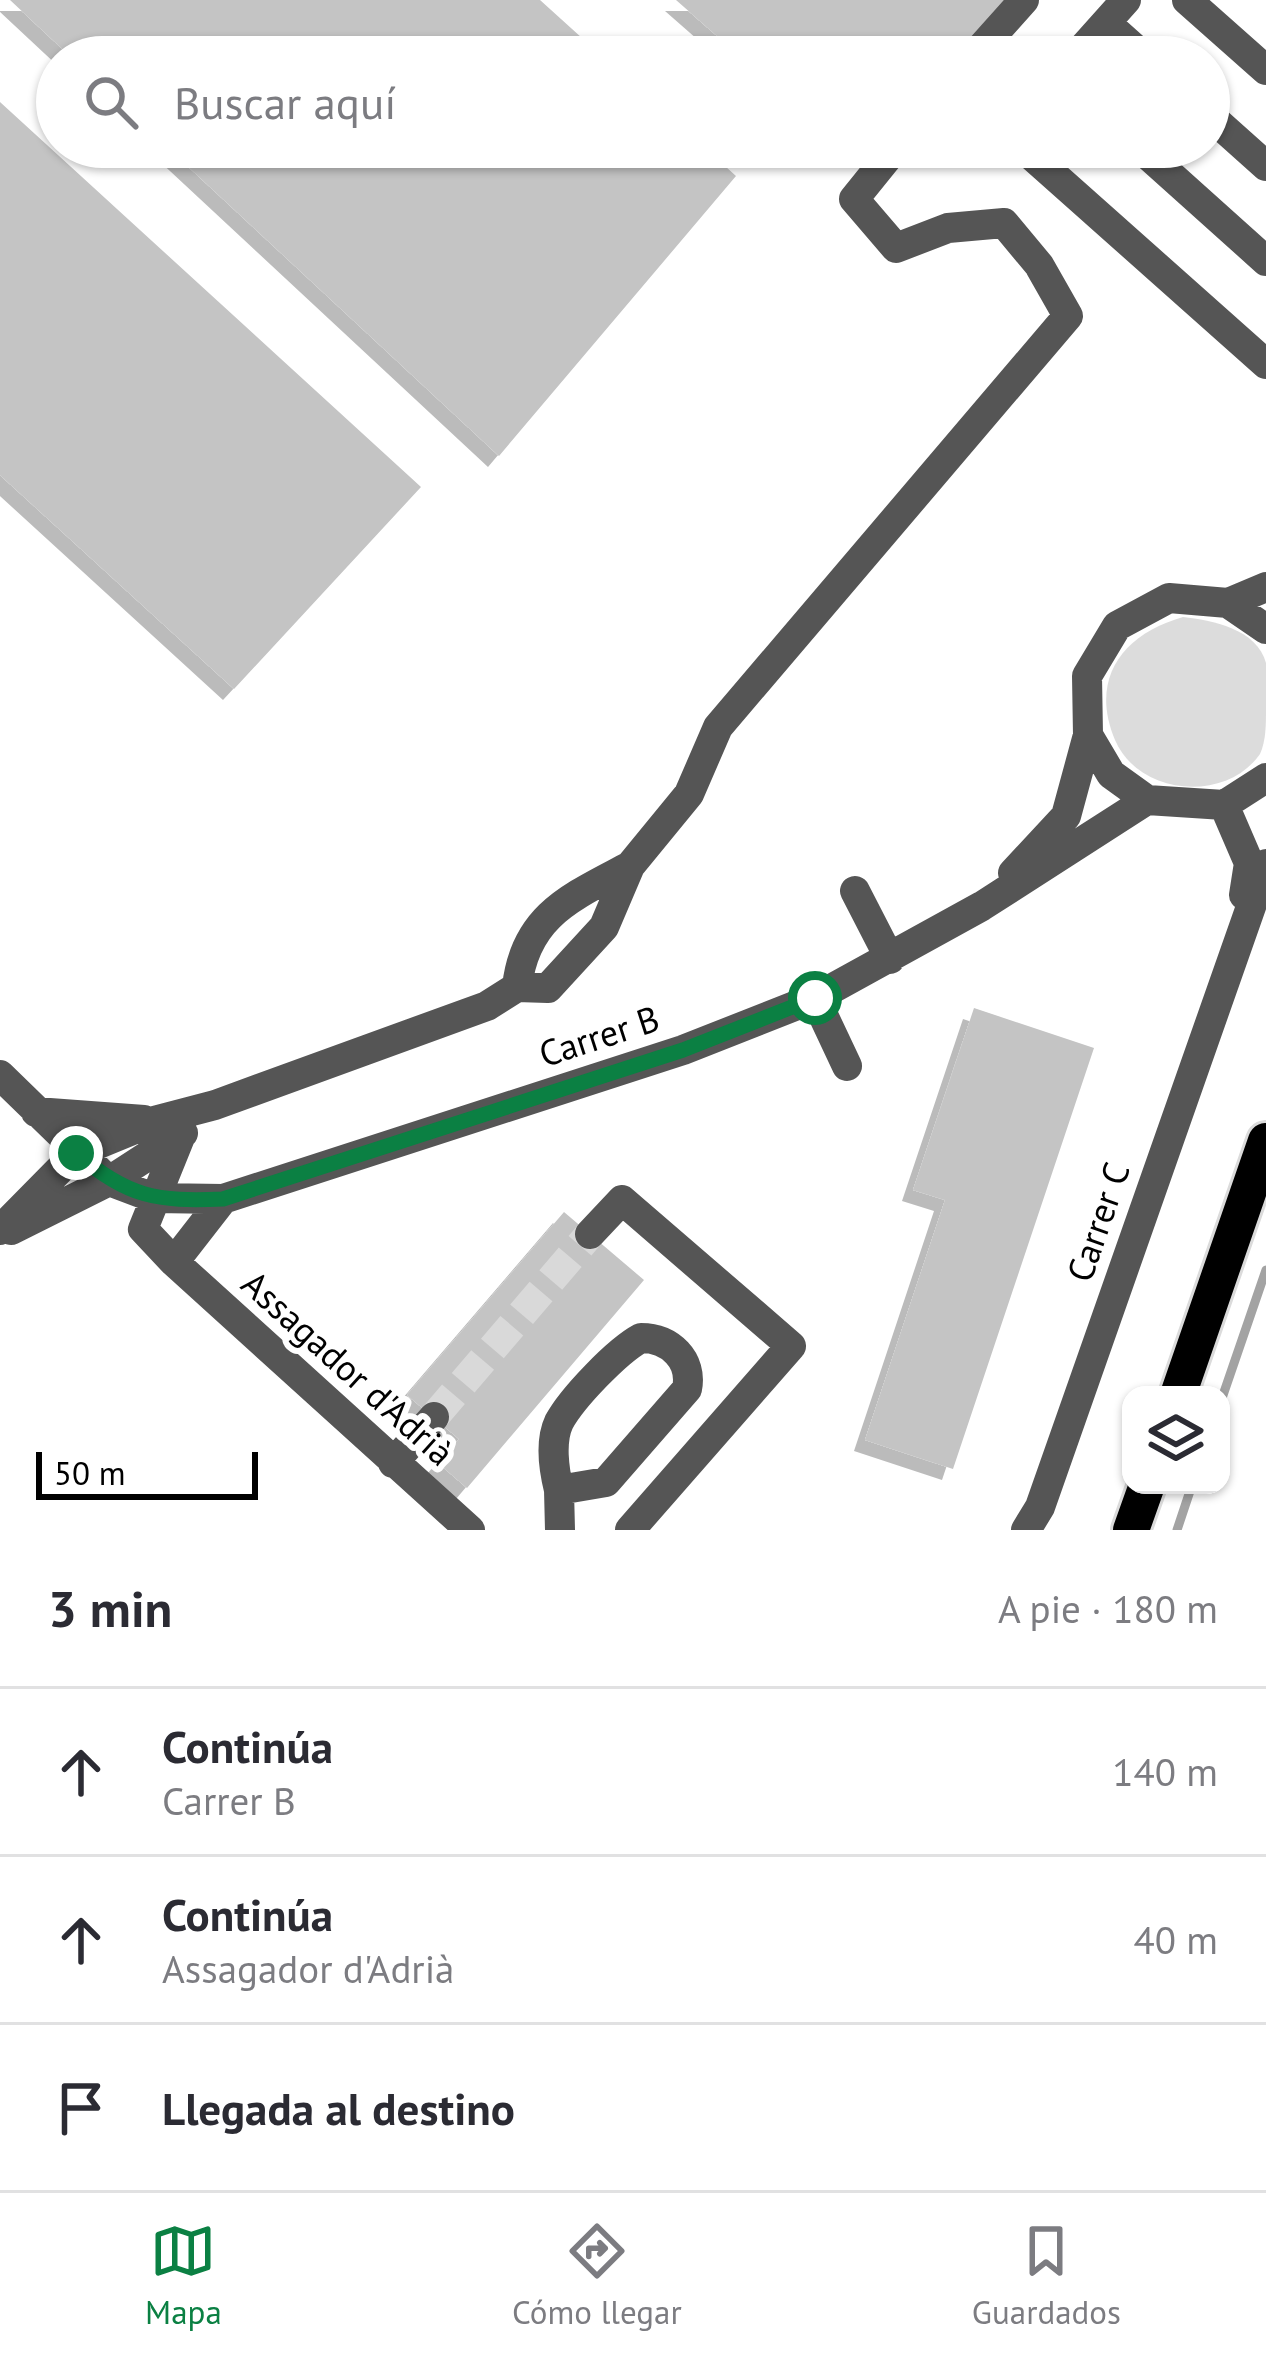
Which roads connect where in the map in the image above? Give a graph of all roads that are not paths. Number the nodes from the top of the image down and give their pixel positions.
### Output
1 (1024, 0) edge
2 (1187, 0) edge
3 (1116, 11) edge
4 (992, 36) edge
5 (1094, 36) edge
6 (1228, 36) edge
7 (1230, 38) edge
8 (1266, 70) edge
9 (1230, 134) edge
10 (1266, 166) edge
11 (879, 168) edge
12 (1046, 168) edge
13 (1162, 168) edge
14 (1266, 261) edge
15 (1266, 364) edge
16 (1266, 587) edge
17 (1228, 603) junction
18 (1266, 629) edge
19 (1088, 735) junction
20 (1266, 778) edge
21 (1147, 800) junction
22 (1224, 805) junction
23 (1266, 864) edge
24 (630, 866) junction
25 (855, 891) dead end
26 (982, 906) junction
27 (1238, 936) junction
28 (890, 959) junction
29 (517, 987) junction
30 (815, 998) junction
31 (847, 1066) dead end
32 (0, 1075) edge
33 (36, 1112) junction
34 (167, 1128) junction
35 (1266, 1141) edge
36 (76, 1153) junction
37 (109, 1181) junction
38 (154, 1198) junction
39 (223, 1199) junction
40 (0, 1233) edge
41 (590, 1234) tunnel mouth
42 (174, 1262) junction
43 (1181, 1386) edge
44 (434, 1417) tunnel mouth
45 (393, 1463) junction
46 (606, 1482) junction
47 (559, 1490) junction
48 (1144, 1494) edge
49 (637, 1522) edge
50 (470, 1530) edge
51 (560, 1530) edge
52 (1026, 1530) edge
53 (1132, 1530) edge

1 - 4 street
2 - 6 street
3 - 5 street
7 - 8 street
9 - 10 street
11 - 24 street
12 - 15 street
13 - 14 street
16 - 17 street
17 - 18 street
17 - 19 street, Carrer B
19 - 21 street
19 - 26 street, Carrer B
20 - 22 street
21 - 22 street
21 - 26 street, Carrer B
22 - 27 street, Carrer C
23 - 27 street, Carrer C
24 - 29 street
24 - 29 street
25 - 28 street
26 - 28 street, Carrer B
27 - 52 street, Carrer C
28 - 30 street, Carrer B
29 - 34 street
30 - 31 street
30 - 39 street, Carrer B
32 - 33 street
33 - 34 street
33 - 36 street
34 - 36 street
34 - 37 street
34 - 38 street
35 - 43 highway
36 - 37 street
36 - 40 street
37 - 38 street
37 - 40 street
38 - 39 street
38 - 42 street, Assagador d'Adrià
39 - 42 street
41 - 49 street
42 - 45 street, Assagador d'Adrià
44 - 45 street
45 - 50 street, Assagador d'Adrià
46 - 47 street
46 - 47 street
46 - 49 street
47 - 51 street
48 - 53 highway

